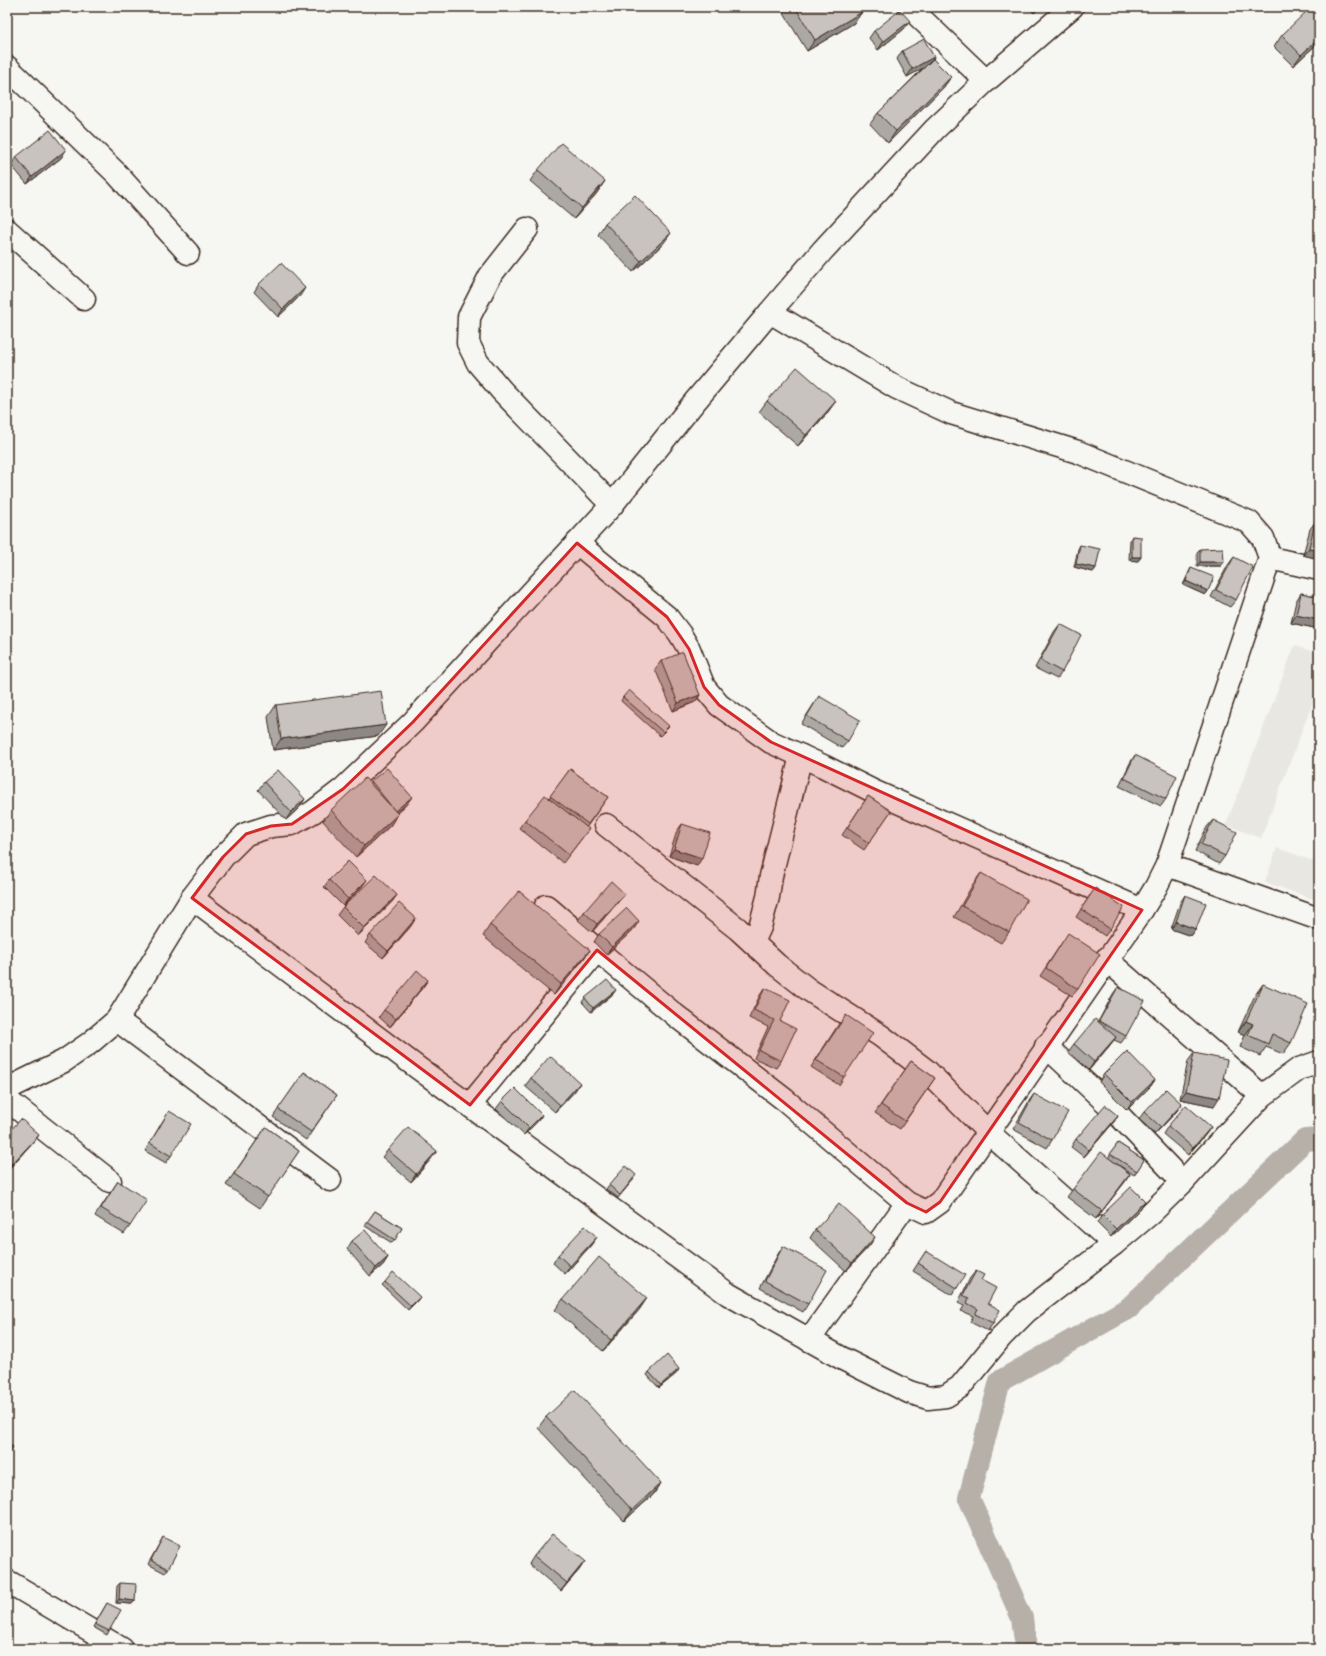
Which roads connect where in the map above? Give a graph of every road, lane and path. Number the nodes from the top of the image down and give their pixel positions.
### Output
1 (909, 7) edge
2 (1072, 7) edge
3 (7, 67) edge
4 (986, 81) junction
5 (527, 229) dead end
6 (7, 230) edge
7 (188, 253) dead end
8 (84, 299) dead end
9 (770, 312) junction
10 (612, 505) junction
11 (577, 543) junction
12 (1270, 558) junction
13 (1319, 569) edge
14 (801, 756) junction
15 (606, 825) dead end
16 (1167, 865) junction
17 (192, 898) junction
18 (546, 906) dead end
19 (1142, 910) junction
20 (1319, 919) edge
21 (753, 942) junction
22 (597, 950) junction
23 (1106, 959) junction
24 (117, 1020) junction
25 (1046, 1046) junction
26 (1319, 1062) edge
27 (7, 1089) edge
28 (1262, 1096) junction
29 (7, 1100) edge
30 (470, 1105) junction
31 (989, 1133) junction
32 (330, 1180) dead end
33 (110, 1181) dead end
34 (1183, 1182) junction
35 (907, 1203) junction
36 (1114, 1244) junction
37 (809, 1340) junction
38 (9, 1586) edge
39 (122, 1649) edge

1 - 4 street
2 - 4 street
3 - 7 street
4 - 9 street
5 - 10 street
6 - 8 street
9 - 10 street
9 - 12 street
10 - 11 street
11 - 14 street
11 - 17 street
12 - 13 street
12 - 16 street
14 - 19 street
14 - 21 street
15 - 21 street
16 - 19 street
16 - 20 street
17 - 24 street
17 - 30 street
18 - 22 street
19 - 23 street
21 - 31 street
22 - 30 street
22 - 35 street
23 - 25 street
23 - 28 street
24 - 27 street
24 - 32 street
25 - 31 street
25 - 34 street
26 - 28 street
28 - 34 street
29 - 33 street
30 - 37 street
31 - 35 street
31 - 36 street
34 - 36 street
35 - 37 street
36 - 37 street
38 - 39 street

